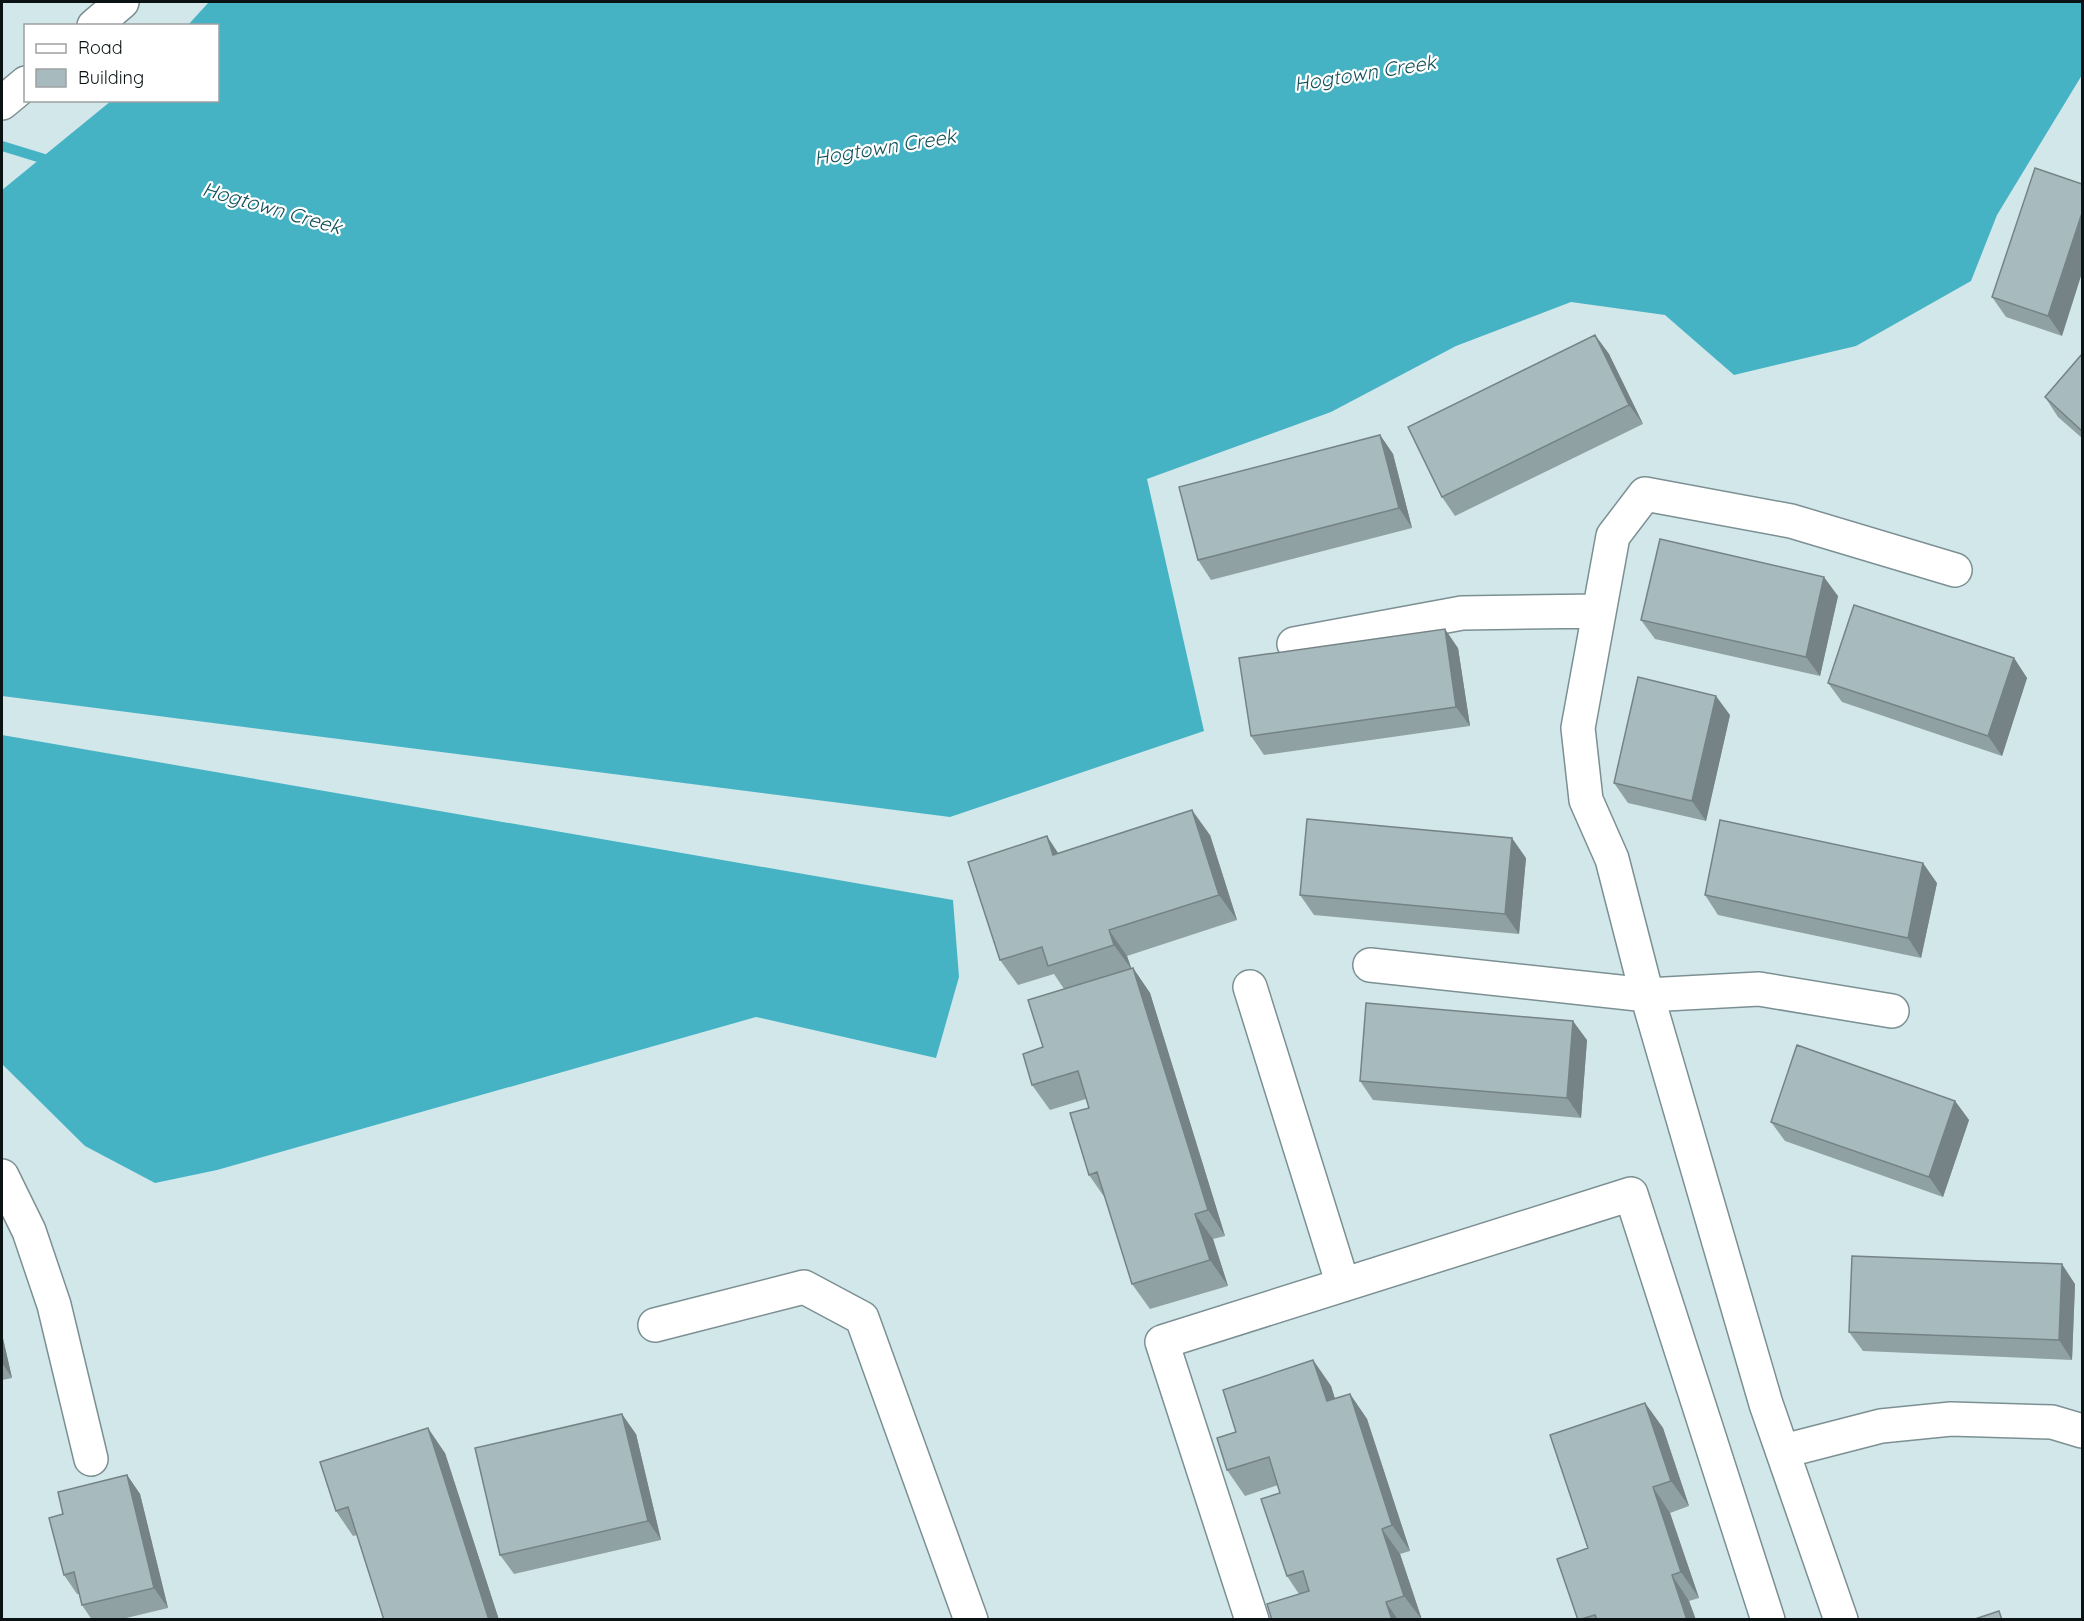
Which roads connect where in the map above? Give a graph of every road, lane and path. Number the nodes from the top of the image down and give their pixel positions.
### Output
1 (122, 2) edge
2 (96, 24) edge
3 (24, 85) edge
4 (2, 103) edge
5 (1955, 570) dead end
6 (1599, 611) junction
7 (1294, 644) dead end
8 (1370, 965) dead end
9 (1250, 987) dead end
10 (1647, 995) junction
11 (1892, 1011) dead end
12 (2, 1176) edge
13 (2, 1210) edge
14 (29, 1231) junction
15 (1344, 1285) junction
16 (656, 1324) dead end
17 (2082, 1431) edge
18 (1784, 1452) junction
19 (91, 1459) dead end
20 (971, 1620) edge
21 (1252, 1620) edge
22 (1768, 1620) edge
23 (1841, 1620) edge

1 - 2 street
3 - 4 street
5 - 6 street
6 - 7 street
6 - 10 street
8 - 10 street
9 - 15 street
10 - 11 street
10 - 18 street
12 - 14 street
13 - 14 street
14 - 19 street
15 - 21 street
15 - 22 street
16 - 20 street
17 - 18 street
18 - 23 street

